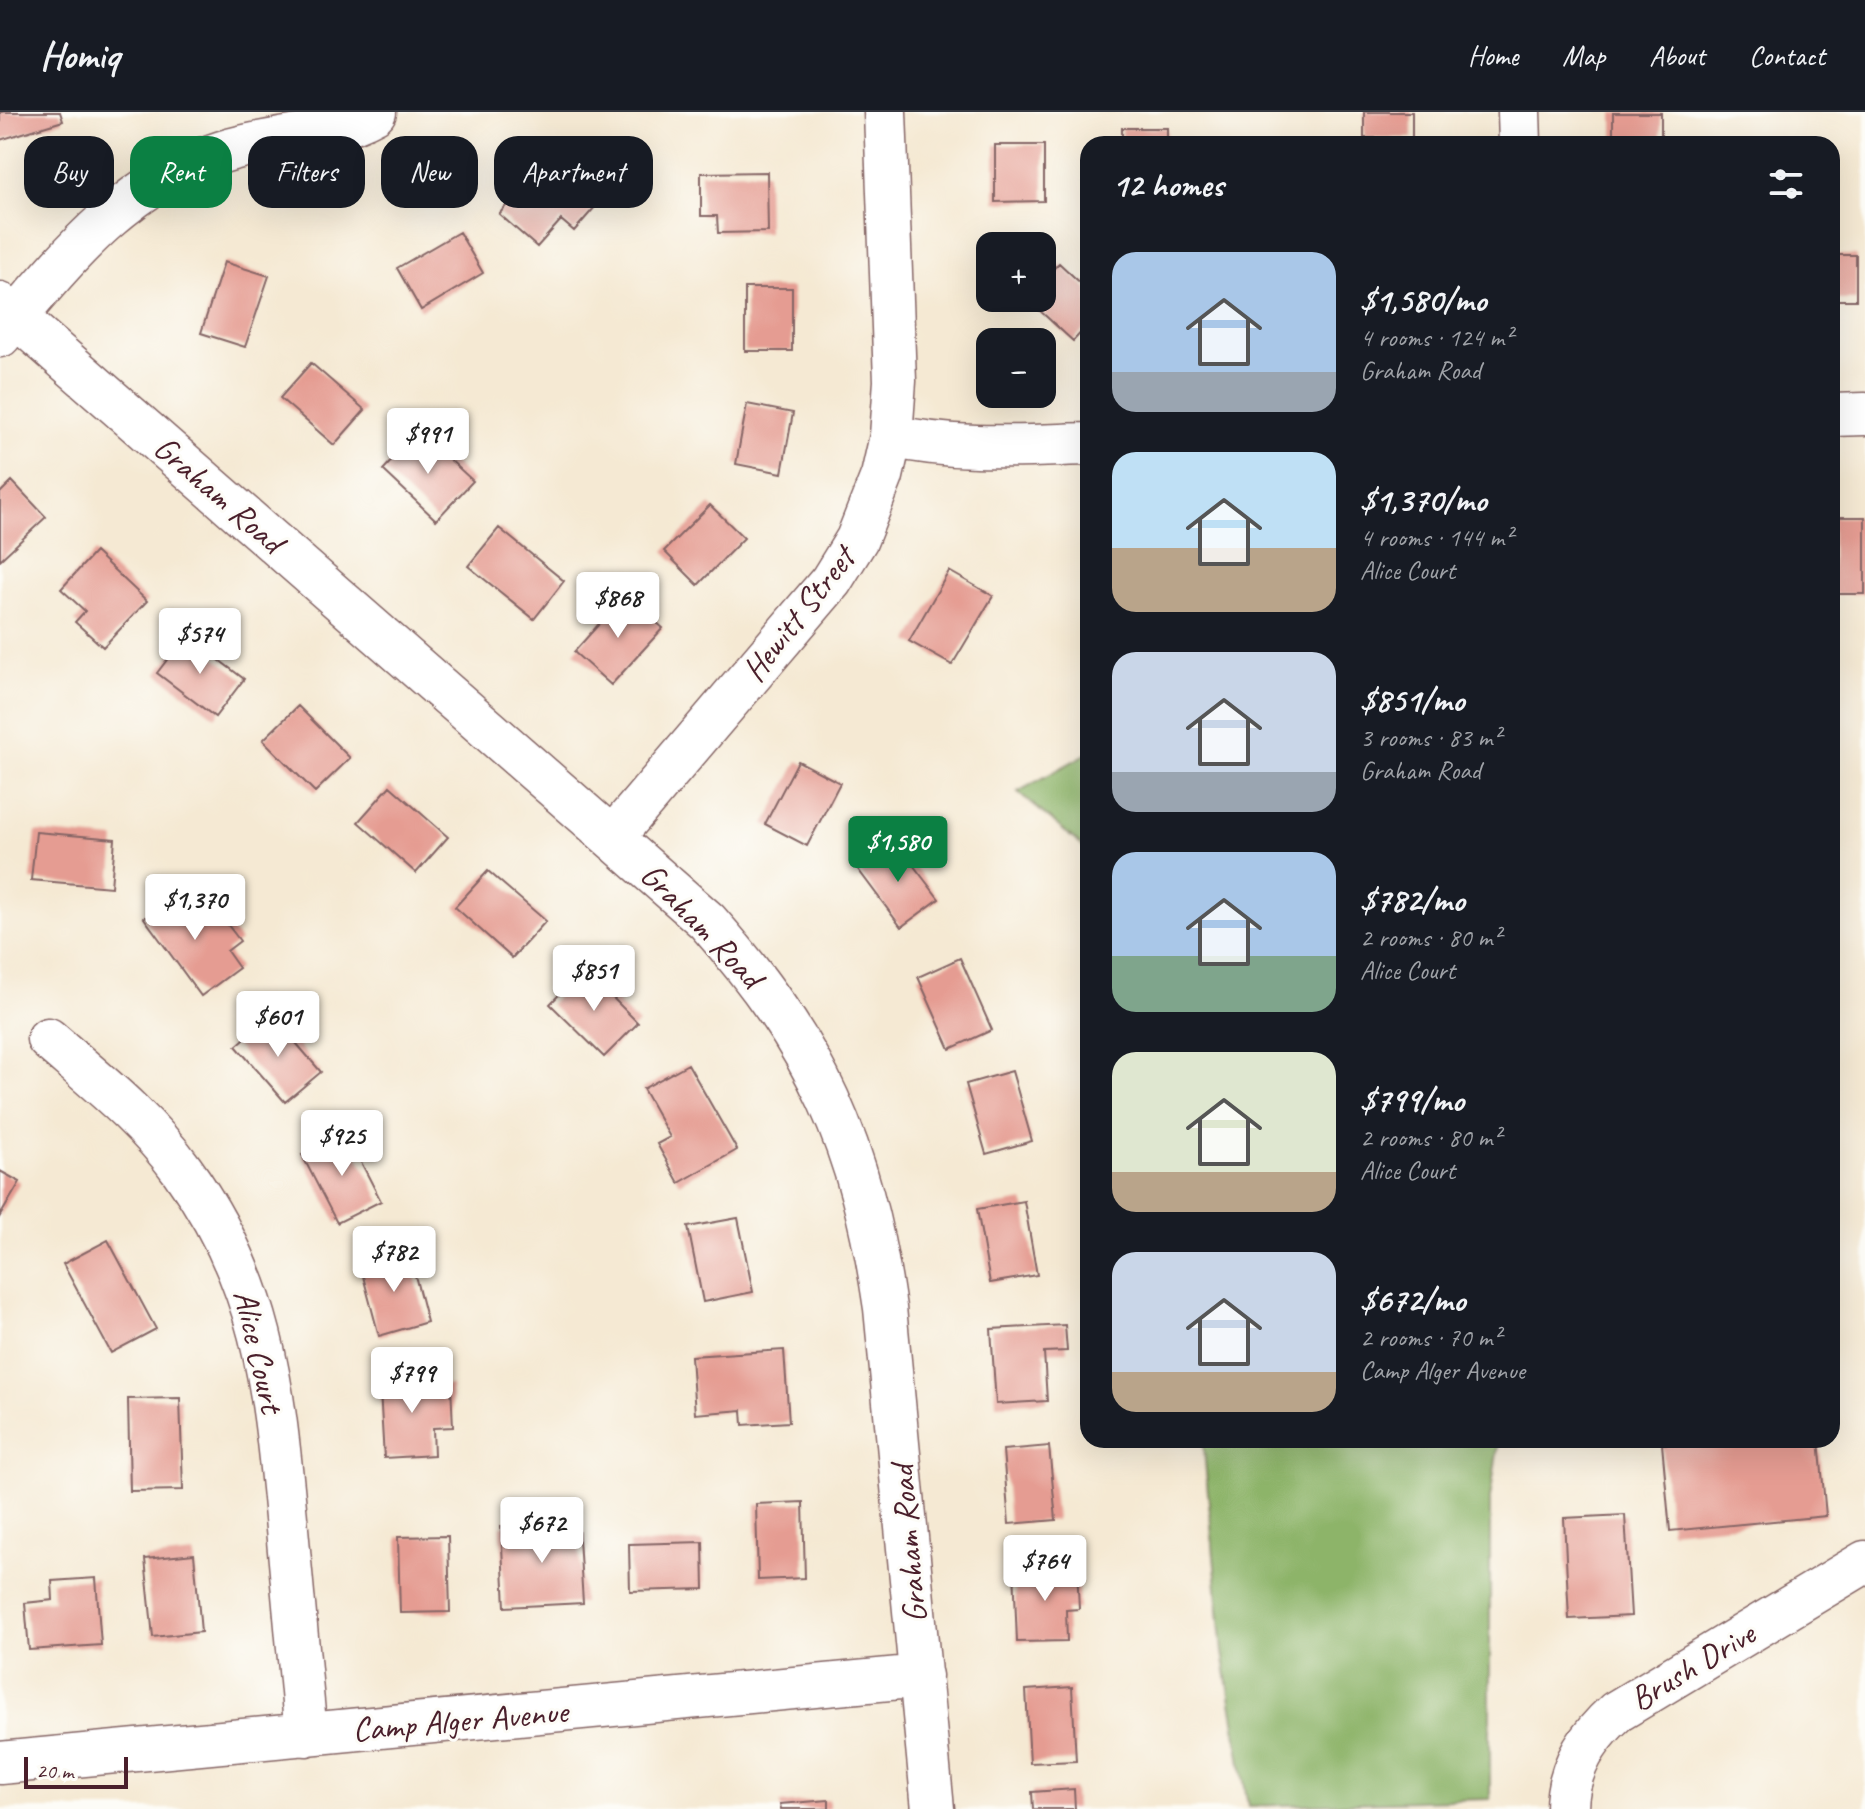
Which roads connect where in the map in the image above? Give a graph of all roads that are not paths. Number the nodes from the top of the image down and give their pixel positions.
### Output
1 (375, 112) edge
2 (885, 112) edge
3 (1519, 112) edge
4 (1520, 136) edge
5 (5, 319) edge
6 (1865, 414) edge
7 (1840, 415) edge
8 (891, 436) junction
9 (1080, 444) edge
10 (613, 837) junction
11 (48, 1039) dead end
12 (1865, 1562) edge
13 (921, 1676) junction
14 (306, 1735) junction
15 (0, 1763) edge
16 (933, 1809) edge
17 (1567, 1809) edge

1 - 5 street
2 - 8 street, Hewitt Street
3 - 4 street
5 - 10 street, Graham Road
6 - 7 street
8 - 9 street
8 - 10 street, Hewitt Street
10 - 13 street, Graham Road
11 - 14 street, Alice Court
12 - 17 street, Brush Drive
13 - 14 street, Camp Alger Avenue
13 - 16 street, Graham Road
14 - 15 street, Camp Alger Avenue

